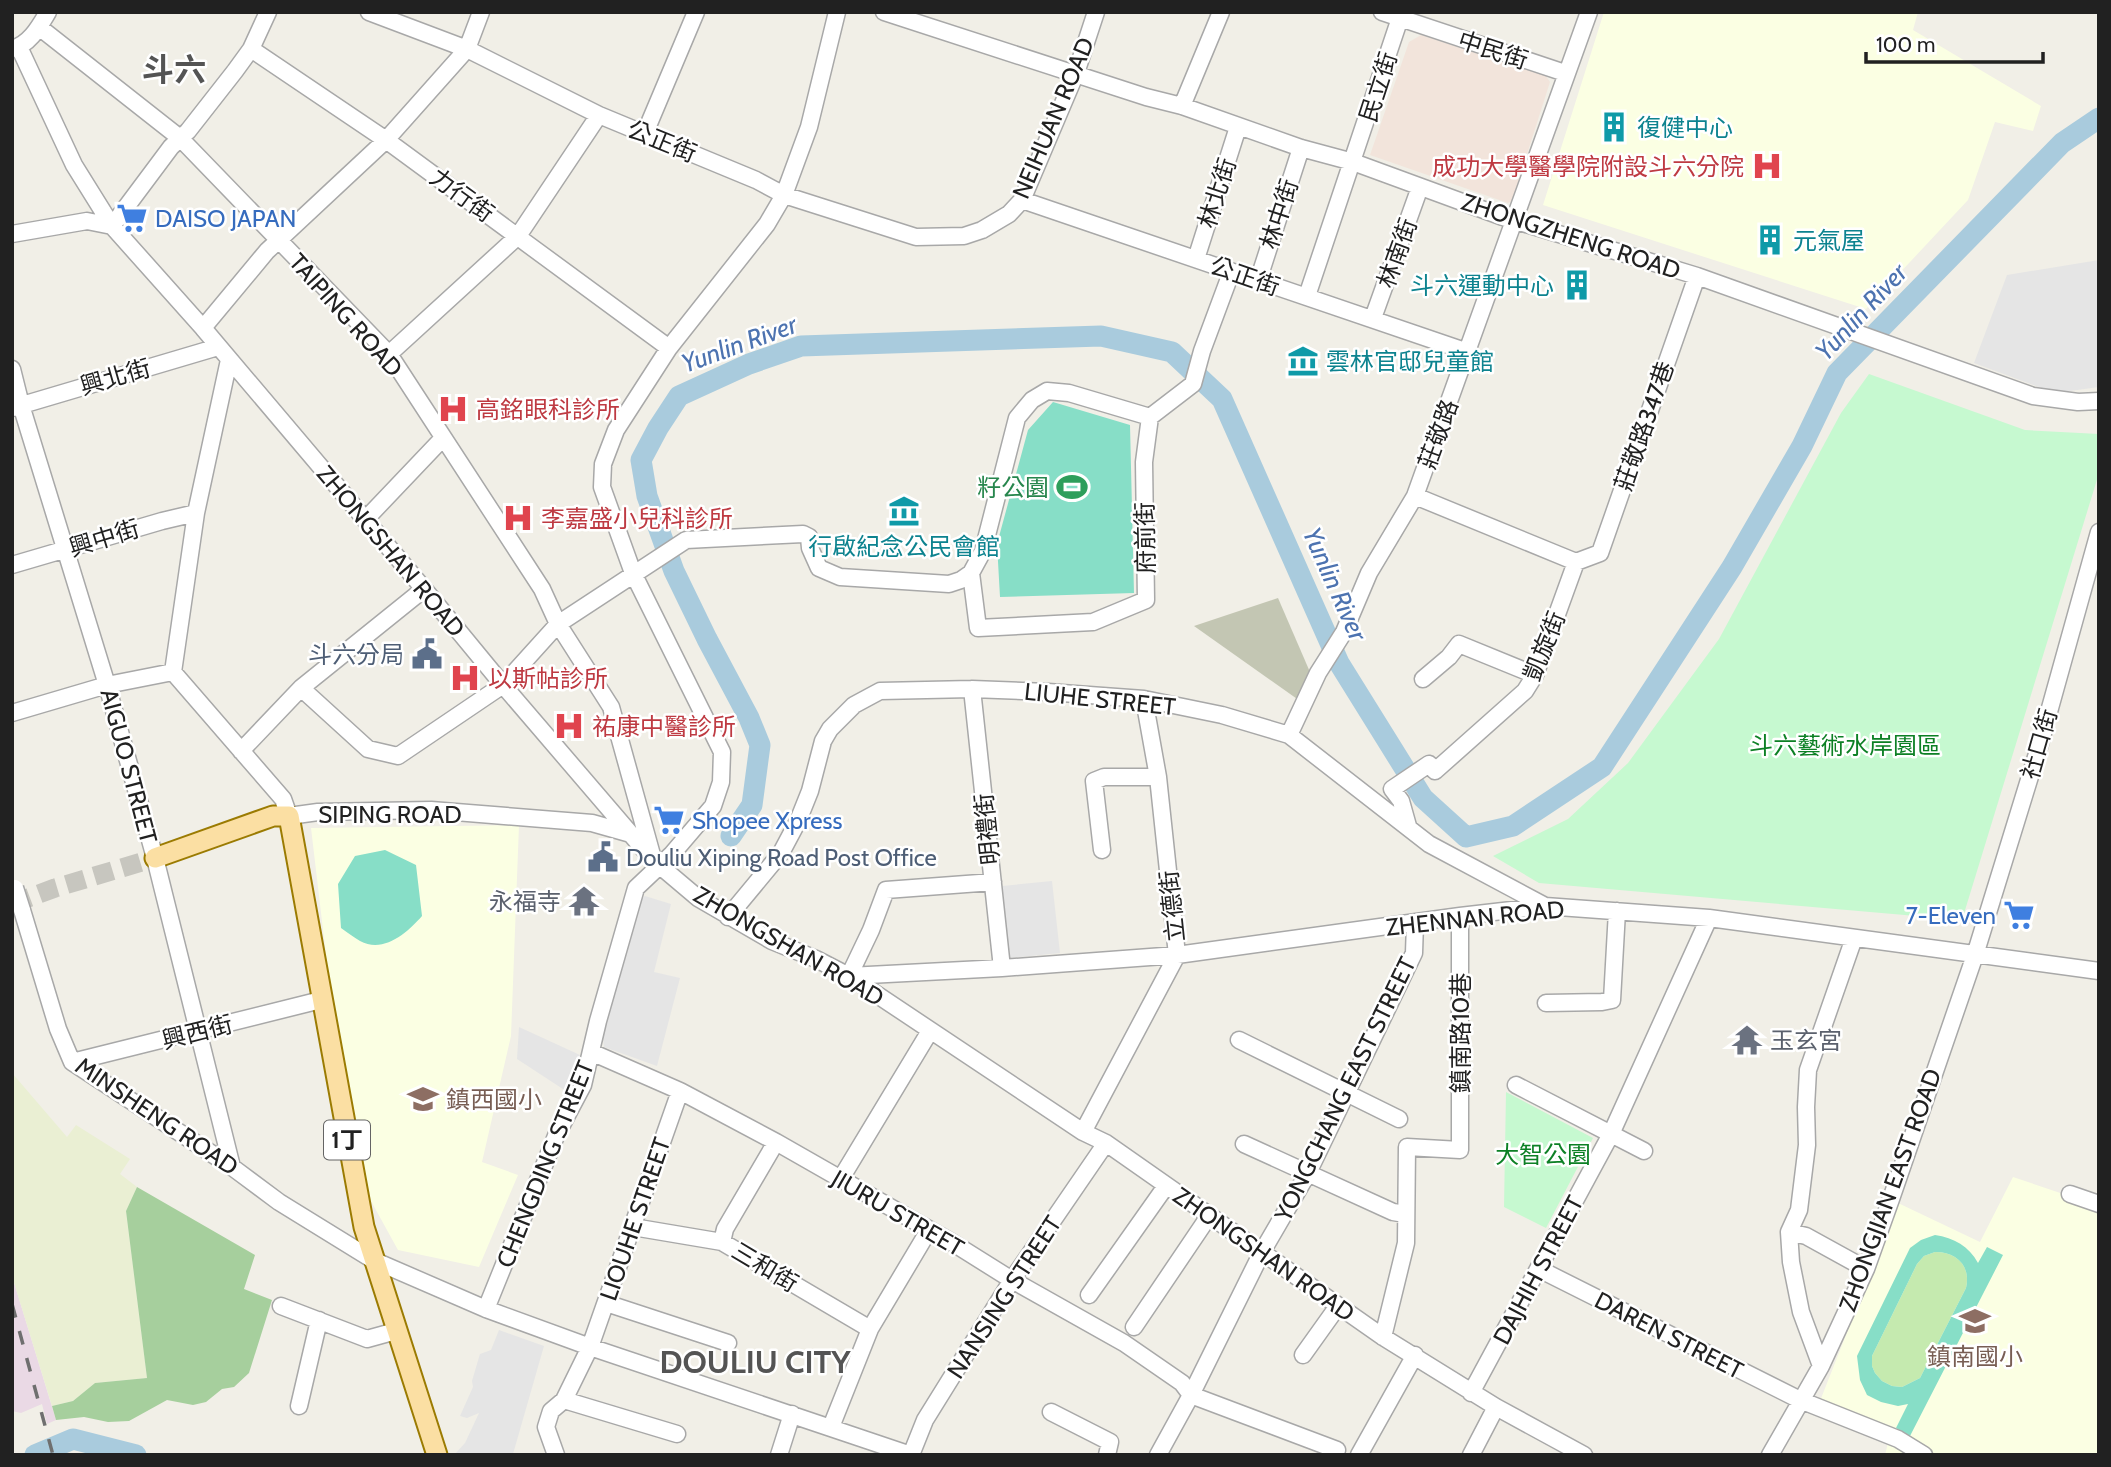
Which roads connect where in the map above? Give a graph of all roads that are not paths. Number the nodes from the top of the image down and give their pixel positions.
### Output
1 (48, 12) edge
2 (268, 12) edge
3 (369, 12) edge
4 (481, 12) edge
5 (696, 12) edge
6 (837, 12) edge
7 (884, 12) edge
8 (1096, 12) edge
9 (1221, 12) edge
10 (1382, 12) edge
11 (1589, 12) edge
12 (1401, 16) edge
13 (39, 27) junction
14 (15, 48) edge
15 (251, 49) junction
16 (467, 49) junction
17 (1076, 73) junction
18 (1565, 73) junction
19 (1182, 106) junction
20 (599, 115) junction
21 (1238, 127) junction
22 (645, 133) junction
23 (180, 138) junction
24 (386, 140) junction
25 (1301, 148) junction
26 (1353, 162) junction
27 (1420, 187) junction
28 (783, 195) junction
29 (1022, 200) junction
30 (1516, 221) junction
31 (111, 226) junction
32 (12, 234) edge
33 (518, 236) junction
34 (964, 236) joint
35 (277, 241) junction
36 (1196, 259) junction
37 (1231, 273) junction
38 (1697, 276) junction
39 (1258, 281) junction
40 (1307, 296) junction
41 (1373, 318) junction
42 (203, 328) junction
43 (218, 347) junction
44 (669, 348) junction
45 (1468, 352) junction
46 (388, 354) junction
47 (229, 360) junction
48 (12, 369) edge
49 (2099, 401) edge
50 (17, 406) edge
51 (1150, 417) junction
52 (443, 438) junction
53 (1415, 496) junction
54 (196, 513) junction
55 (365, 520) junction
56 (2099, 532) edge
57 (67, 550) junction
58 (1576, 562) junction
59 (12, 565) edge
60 (634, 573) junction
61 (971, 573) junction
62 (425, 589) junction
63 (558, 624) junction
64 (173, 672) junction
65 (1535, 675) junction
66 (1423, 679) dead end
67 (107, 685) junction
68 (503, 685) junction
69 (301, 688) junction
70 (972, 689) junction
71 (1144, 699) junction
72 (12, 713) edge
73 (1289, 736) junction
74 (241, 751) junction
75 (1158, 777) junction
76 (289, 816) junction
77 (1408, 826) junction
78 (631, 834) junction
79 (1102, 850) dead end
80 (155, 858) junction
81 (656, 862) junction
82 (993, 882) junction
83 (13, 884) edge
84 (1545, 906) junction
85 (1618, 911) junction
86 (1461, 916) junction
87 (728, 917) junction
88 (1709, 918) junction
89 (1415, 923) junction
90 (1854, 938) junction
91 (1177, 955) junction
92 (1975, 955) junction
93 (1002, 968) junction
94 (2099, 971) edge
95 (849, 976) junction
96 (321, 1000) junction
97 (1546, 1003) dead end
98 (930, 1031) junction
99 (198, 1032) junction
100 (1239, 1040) dead end
101 (591, 1052) junction
102 (72, 1062) junction
103 (1516, 1085) dead end
104 (680, 1091) junction
105 (1345, 1094) junction
106 (1399, 1119) dead end
107 (1083, 1132) junction
108 (1611, 1134) junction
109 (776, 1142) junction
110 (1106, 1143) junction
111 (1244, 1143) dead end
112 (1644, 1151) dead end
113 (232, 1167) junction
114 (1308, 1173) junction
115 (840, 1180) junction
116 (1166, 1186) junction
117 (2070, 1194) dead end
118 (2099, 1204) edge
119 (1405, 1214) junction
120 (1209, 1216) junction
121 (633, 1227) junction
122 (929, 1230) junction
123 (1789, 1232) junction
124 (722, 1242) junction
125 (1262, 1252) junction
126 (373, 1260) junction
127 (1539, 1269) junction
128 (1866, 1269) junction
129 (1012, 1280) junction
130 (1089, 1295) dead end
131 (606, 1303) junction
132 (281, 1306) dead end
133 (1338, 1306) junction
134 (486, 1309) junction
135 (319, 1320) junction
136 (1134, 1327) dead end
137 (870, 1329) junction
138 (396, 1331) junction
139 (1383, 1337) junction
140 (728, 1343) dead end
141 (590, 1347) junction
142 (1303, 1355) dead end
143 (1415, 1355) junction
144 (1821, 1366) junction
145 (1471, 1393) junction
146 (1191, 1395) junction
147 (564, 1400) junction
148 (1800, 1400) junction
149 (299, 1406) dead end
150 (1496, 1407) junction
151 (1051, 1412) dead end
152 (792, 1414) junction
153 (831, 1427) junction
154 (677, 1434) dead end
155 (1336, 1452) edge
156 (437, 1455) edge
157 (556, 1455) edge
158 (779, 1455) edge
159 (911, 1455) edge
160 (1107, 1455) edge
161 (1158, 1455) edge
162 (1357, 1455) edge
163 (1471, 1455) edge
164 (1584, 1455) edge
165 (1770, 1455) edge
166 (1924, 1455) edge

1 - 13 street
2 - 15 street
3 - 16 street, 公正街
4 - 16 street
5 - 22 street
6 - 28 street, CHENGDING STREET
7 - 17 street, ZHONGZHENG ROAD
8 - 17 street, NEIHUAN ROAD
9 - 19 street
10 - 12 street, 中民街
11 - 18 street, 莊敬路
12 - 18 street, 中民街
12 - 26 street, 民立街
13 - 14 street
13 - 23 street, TAIPING ROAD
14 - 31 street, ZHONGSHAN ROAD
15 - 23 street
15 - 24 street, 力行街
16 - 20 street, 公正街
16 - 24 street
17 - 19 street, ZHONGZHENG ROAD
17 - 29 street, NEIHUAN ROAD
18 - 30 street, 莊敬路
19 - 21 street, ZHONGZHENG ROAD
20 - 22 street, 公正街
20 - 33 street
21 - 25 street, ZHONGZHENG ROAD
21 - 36 street, 林北街
22 - 28 street, 公正街
23 - 31 street
23 - 35 street, TAIPING ROAD
24 - 33 street, 力行街
24 - 35 street
25 - 26 street, ZHONGZHENG ROAD
25 - 39 street, 林中街
26 - 27 street, ZHONGZHENG ROAD
26 - 40 street, 民立街
27 - 30 street, ZHONGZHENG ROAD
27 - 41 street, 林南街
28 - 34 street, 公正街
28 - 44 street, CHENGDING STREET
29 - 34 street, NEIHUAN ROAD
29 - 36 street, 公正街
30 - 38 street, ZHONGZHENG ROAD
30 - 45 street, 莊敬路
31 - 32 street
31 - 42 street, ZHONGSHAN ROAD
33 - 44 street, 力行街
33 - 46 street
35 - 42 street
35 - 46 street, TAIPING ROAD
36 - 37 street, 公正街
37 - 39 street, 公正街
37 - 51 street
38 - 49 street, ZHONGZHENG ROAD
38 - 58 street, 莊敬路347巷
39 - 40 street, 公正街
40 - 41 street, 公正街
41 - 45 street, 公正街
42 - 43 street, ZHONGSHAN ROAD
43 - 47 street, ZHONGSHAN ROAD
43 - 50 street, 興北街
44 - 60 street, CHENGDING STREET
45 - 53 street, 莊敬路
46 - 52 street, TAIPING ROAD
47 - 54 street
47 - 55 street, ZHONGSHAN ROAD
48 - 50 street, AIGUO STREET
50 - 57 street, AIGUO STREET
51 - 61 street
51 - 61 street, 府前街
52 - 55 street
52 - 63 street, TAIPING ROAD
53 - 58 street
53 - 73 street, 莊敬路
54 - 57 street, 興中街
54 - 64 street
55 - 62 street, ZHONGSHAN ROAD
56 - 92 street, 社口街
57 - 59 street, 興中街
57 - 67 street, AIGUO STREET
58 - 65 street, 凱旋街
60 - 61 street
60 - 63 street
60 - 81 street, CHENGDING STREET
62 - 68 street, ZHONGSHAN ROAD
62 - 69 street
63 - 68 street
63 - 81 street, TAIPING ROAD
64 - 67 street
64 - 74 street
65 - 66 street
65 - 77 street, 凱旋街
67 - 72 street
67 - 80 street, AIGUO STREET
68 - 69 street
68 - 78 street, ZHONGSHAN ROAD
69 - 74 street
70 - 71 street, LIUHE STREET
70 - 82 street, 明禮街
70 - 87 street, LIUHE STREET
71 - 73 street, LIUHE STREET
71 - 75 street, 立德街
73 - 77 street, LIUHE STREET
74 - 76 street
75 - 79 street
75 - 91 street, 立德街
76 - 78 street, SIPING ROAD
76 - 80 main road, SIPING ROAD
76 - 96 main road, 1丁
77 - 84 street, LIUHE STREET
78 - 81 street, ZHONGSHAN ROAD
80 - 99 street, AIGUO STREET
81 - 87 street, ZHONGSHAN ROAD
81 - 101 street, CHENGDING STREET
82 - 93 street, 明禮街
82 - 95 street
83 - 102 street, MINSHENG ROAD, bridge
84 - 85 street, ZHENNAN ROAD
84 - 86 street, ZHENNAN ROAD
85 - 88 street, ZHENNAN ROAD
85 - 97 street
86 - 89 street, ZHENNAN ROAD
86 - 119 street, 鎮南路10巷
87 - 95 street, ZHONGSHAN ROAD
88 - 90 street, ZHENNAN ROAD
88 - 108 street, DAJHIH STREET
89 - 91 street, ZHENNAN ROAD
89 - 105 street, YONGCHANG EAST STREET
90 - 92 street, ZHENNAN ROAD
90 - 123 street
91 - 93 street, ZHENNAN ROAD
91 - 107 street, 立德街
92 - 94 street, ZHENNAN ROAD
92 - 128 street, ZHONGJIAN EAST ROAD
93 - 95 street, ZHENNAN ROAD
95 - 98 street, ZHONGSHAN ROAD
96 - 99 street, 興西街
96 - 126 main road, 1丁
98 - 107 street, ZHONGSHAN ROAD
98 - 115 street
99 - 102 street, 興西街
99 - 113 street, AIGUO STREET
100 - 105 street
101 - 104 street, JIURU STREET
101 - 134 street, CHENGDING STREET
102 - 113 street, MINSHENG ROAD
103 - 108 street
104 - 109 street, JIURU STREET
104 - 121 street, LIOUHE STREET
105 - 106 street
105 - 114 street, YONGCHANG EAST STREET
107 - 110 street, ZHONGSHAN ROAD
108 - 112 street
108 - 127 street, DAJHIH STREET
109 - 115 street, JIURU STREET
109 - 124 street, 三和街
110 - 116 street, ZHONGSHAN ROAD
110 - 129 street, NANSING STREET
111 - 114 street
113 - 126 street, MINSHENG ROAD
114 - 119 street
114 - 125 street, YONGCHANG EAST STREET
115 - 122 street, JIURU STREET
116 - 120 street, ZHONGSHAN ROAD
116 - 130 street
117 - 118 street
119 - 139 street
120 - 125 street, ZHONGSHAN ROAD
120 - 136 street
121 - 124 street
121 - 131 street, LIOUHE STREET
122 - 129 street, JIURU STREET
122 - 137 street
123 - 128 street
123 - 144 street
124 - 137 street, 三和街
125 - 133 street, ZHONGSHAN ROAD
125 - 146 street, YONGCHANG EAST STREET
126 - 134 street, MINSHENG ROAD
126 - 138 main road, 1丁
127 - 145 street, DAJHIH STREET
127 - 148 street, DAREN STREET
128 - 144 street, ZHONGJIAN EAST ROAD
129 - 146 street, JIURU STREET
129 - 159 street, NANSING STREET
131 - 140 street
131 - 141 street, LIOUHE STREET
132 - 135 street
133 - 139 street, ZHONGSHAN ROAD
133 - 142 street
134 - 141 street, MINSHENG ROAD
135 - 138 street
135 - 149 street
137 - 153 street
138 - 156 main road, 1丁
139 - 143 street, ZHONGSHAN ROAD
141 - 147 street, LIOUHE STREET
141 - 152 street, MINSHENG ROAD
143 - 145 street, ZHONGSHAN ROAD
143 - 162 street
144 - 148 street, ZHONGJIAN EAST ROAD
145 - 150 street, ZHONGSHAN ROAD
146 - 155 street
146 - 161 street, YONGCHANG EAST STREET
147 - 154 street
147 - 157 street, LIOUHE STREET
148 - 165 street, ZHONGJIAN EAST ROAD
148 - 166 street, DAREN STREET
150 - 163 street
150 - 164 street, ZHONGSHAN ROAD
151 - 160 street
152 - 153 street, MINSHENG ROAD
152 - 158 street
153 - 159 street, MINSHENG ROAD
155 - 162 street

